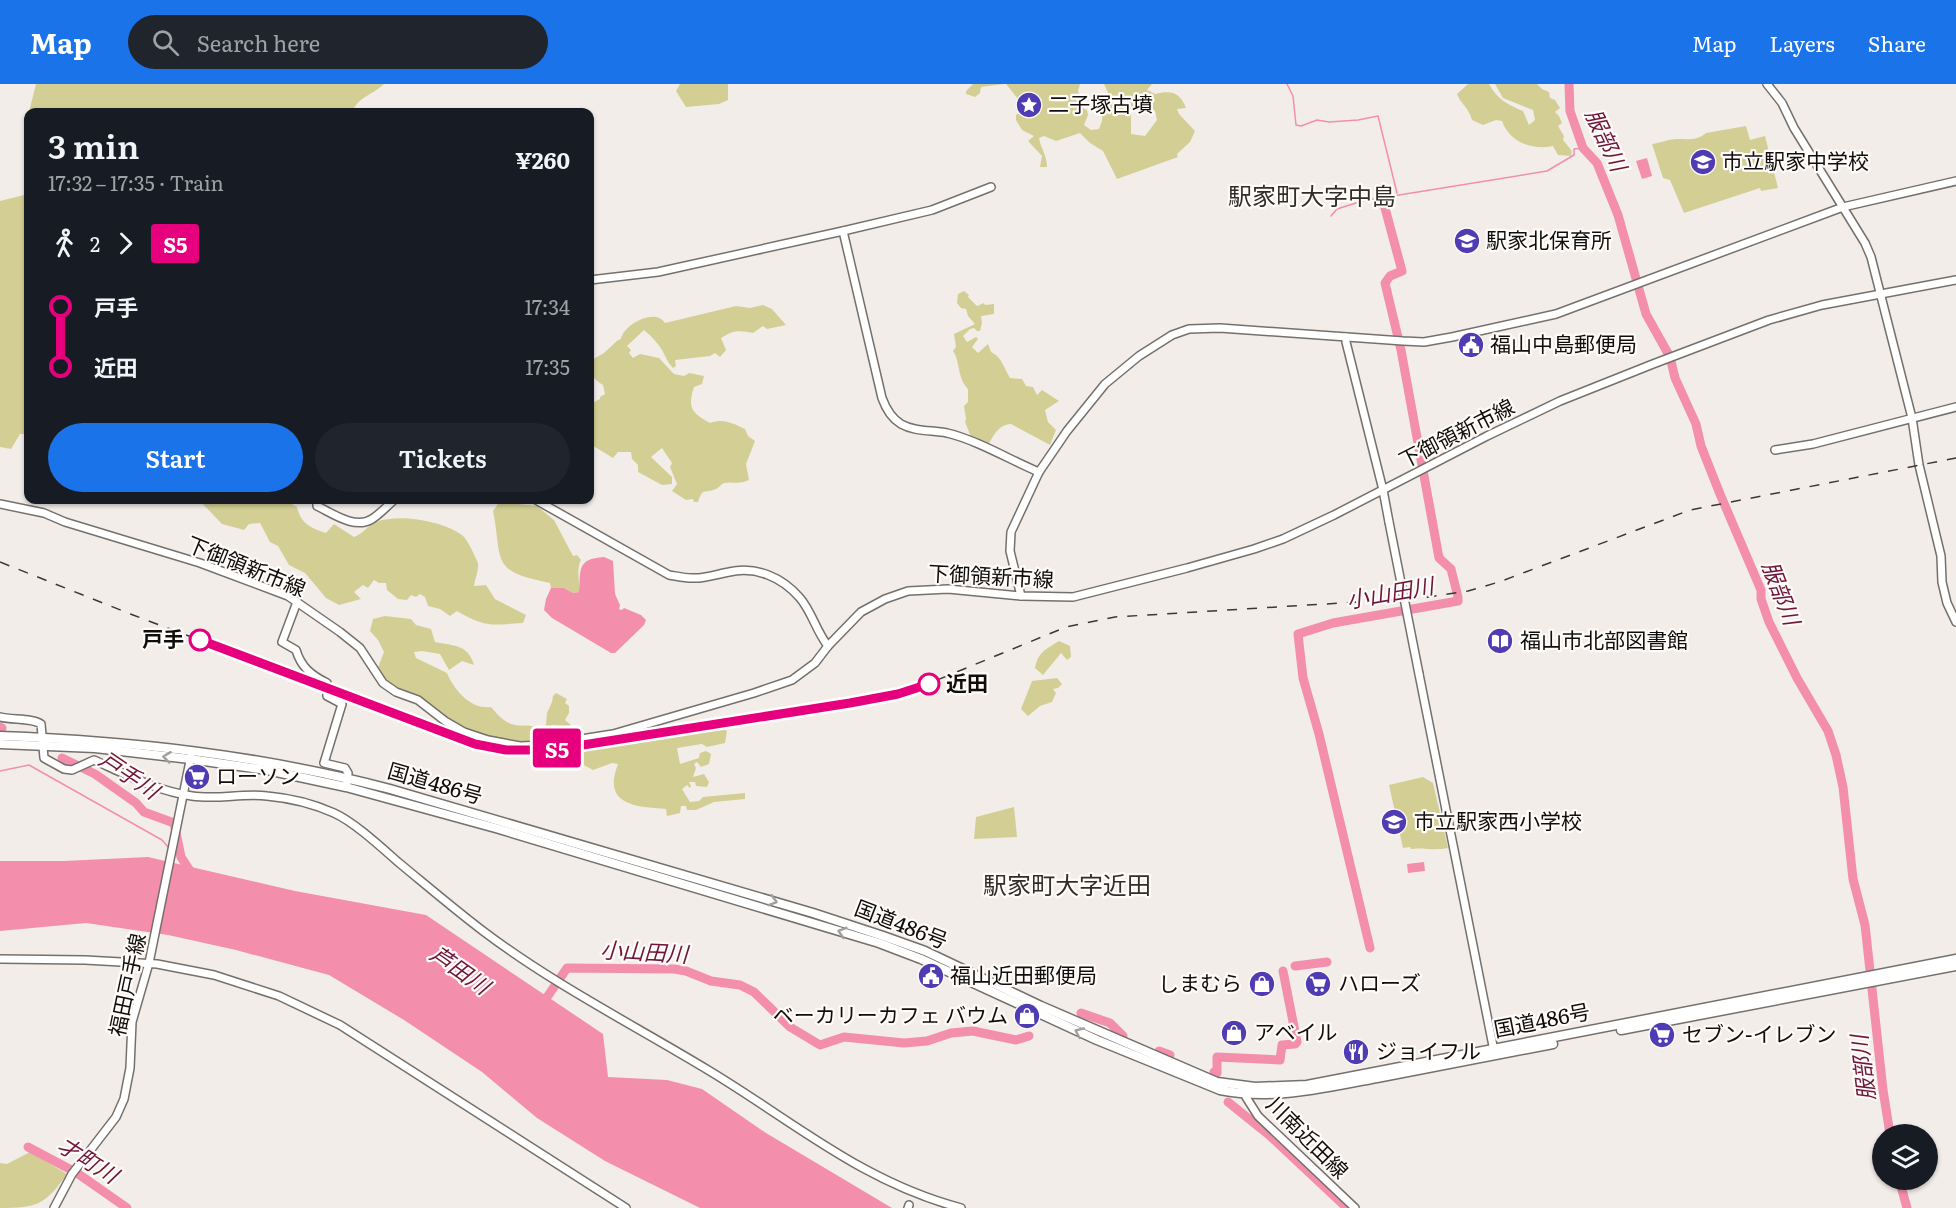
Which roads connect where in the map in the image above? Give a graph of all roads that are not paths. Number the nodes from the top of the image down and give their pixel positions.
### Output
1 (1767, 84) edge
2 (1956, 181) edge
3 (991, 187) dead end
4 (1843, 207) junction
5 (843, 231) junction
6 (594, 280) edge
7 (1956, 280) edge
8 (1880, 293) junction
9 (1346, 337) junction
10 (1956, 407) edge
11 (1912, 418) junction
12 (1775, 450) dead end
13 (1038, 472) junction
14 (1383, 490) junction
15 (0, 504) edge
16 (317, 504) edge
17 (389, 504) edge
18 (543, 504) edge
19 (1021, 596) junction
20 (297, 602) junction
21 (1956, 622) edge
22 (828, 646) junction
23 (0, 717) edge
24 (0, 736) edge
25 (43, 742) junction
26 (0, 744) edge
27 (191, 755) junction
28 (346, 782) junction
29 (183, 794) junction
30 (0, 959) edge
31 (1956, 959) edge
32 (150, 962) junction
33 (1956, 966) edge
34 (1897, 974) junction
35 (1494, 1052) junction
36 (1246, 1090) junction
37 (54, 1208) edge
38 (626, 1208) edge
39 (961, 1208) edge
40 (1355, 1208) edge

1 - 4 street
2 - 4 street
3 - 5 street
4 - 8 street
4 - 9 street
5 - 6 street
5 - 13 street
7 - 8 street, 下御領新市線
8 - 11 street
8 - 14 street, 下御領新市線
9 - 13 street
9 - 14 street
10 - 11 street
11 - 12 street
11 - 21 street
13 - 19 street
14 - 19 street, 下御領新市線
14 - 35 street, bridge
15 - 20 street, 下御領新市線
16 - 17 street
18 - 22 street
19 - 22 street, 下御領新市線
20 - 22 street, 下御領新市線
20 - 28 street
23 - 25 street
24 - 25 highway, 国道486号
25 - 26 highway, 国道486号
25 - 27 highway, 国道486号
25 - 29 street
27 - 28 highway, 国道486号
27 - 29 street, 福田戸手線
28 - 36 highway, 国道486号
29 - 32 street, 福田戸手線
29 - 39 street
30 - 32 street
31 - 34 highway, 国道486号
32 - 37 street, 福田戸手線
32 - 38 street
33 - 34 highway, 国道486号
34 - 35 highway, 国道486号
35 - 36 highway, 国道486号
36 - 40 street, 川南近田線

